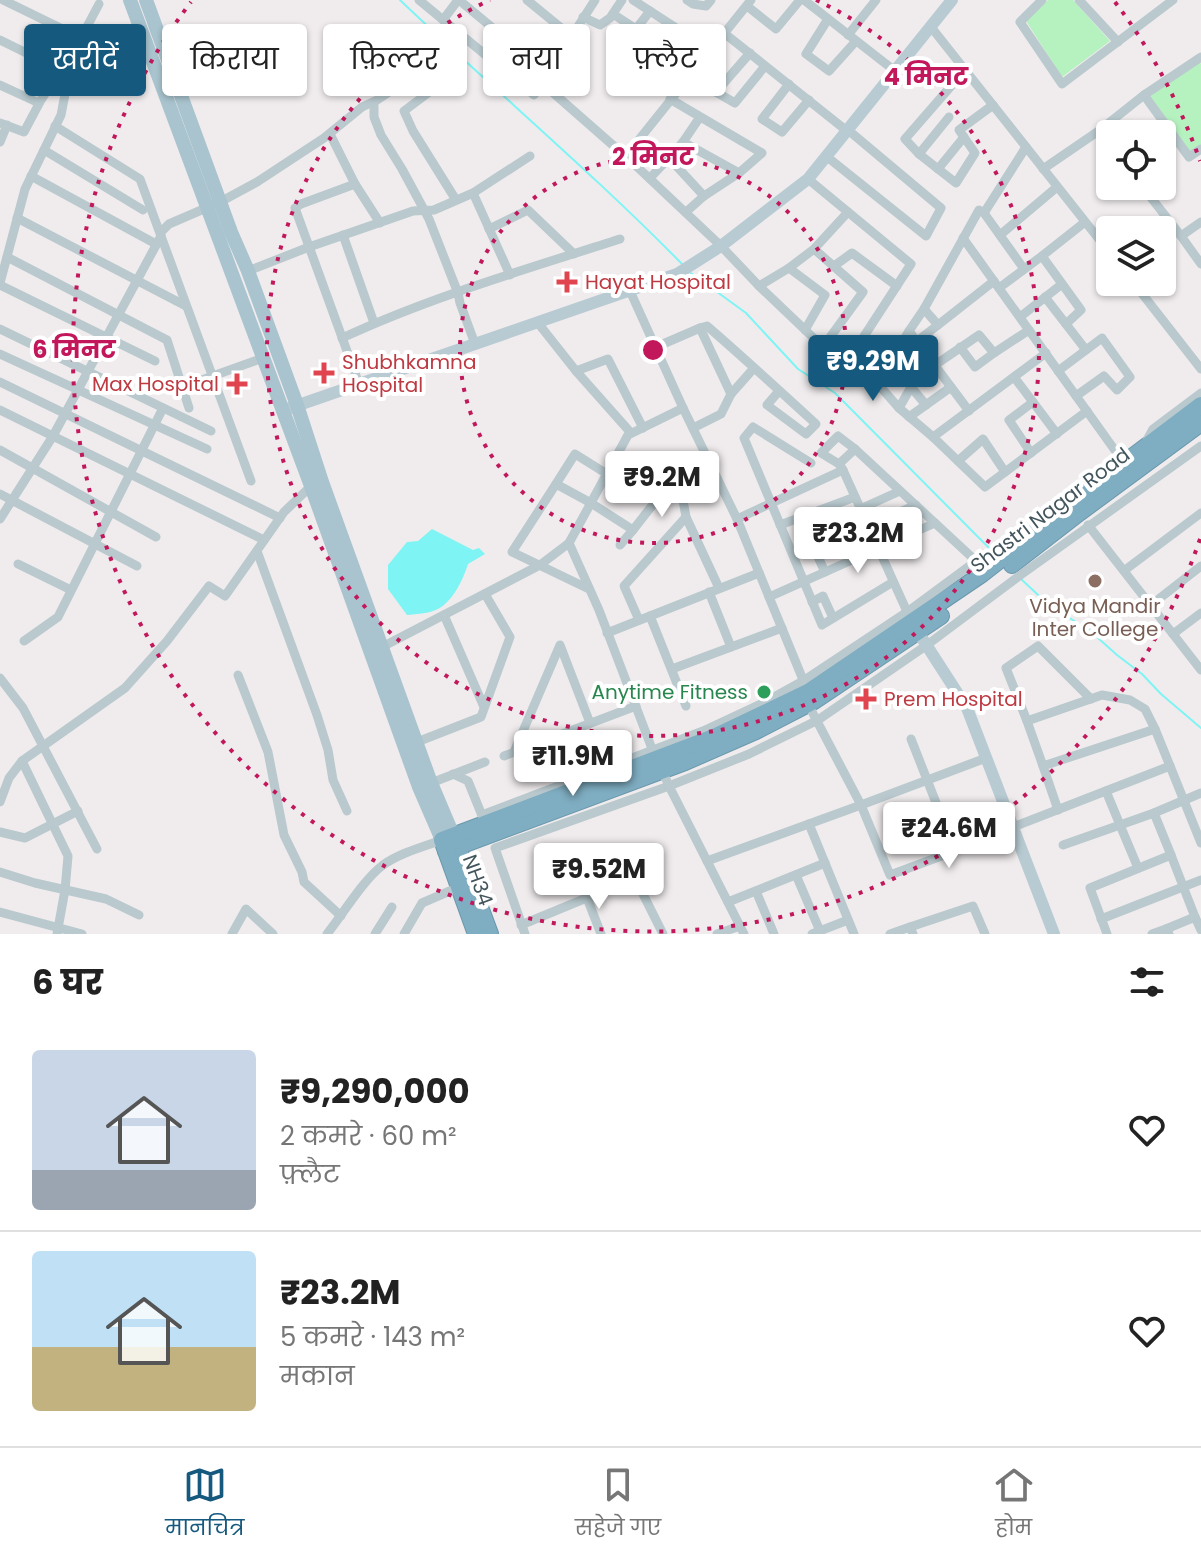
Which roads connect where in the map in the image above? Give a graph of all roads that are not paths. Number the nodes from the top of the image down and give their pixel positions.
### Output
1 (3, 0) edge
2 (130, 0) edge
3 (146, 0) edge
4 (419, 0) edge
5 (459, 0) edge
6 (527, 0) edge
7 (622, 0) edge
8 (633, 0) edge
9 (687, 0) edge
10 (711, 0) edge
11 (802, 0) edge
12 (876, 0) edge
13 (952, 0) edge
14 (1042, 0) edge
15 (1079, 0) edge
16 (98, 1) edge
17 (589, 2) edge
18 (1166, 2) edge
19 (749, 3) edge
20 (650, 11) junction
21 (613, 14) junction
22 (583, 17) junction
23 (828, 19) junction
24 (443, 20) junction
25 (52, 24) edge
26 (87, 24) edge
27 (485, 24) edge
28 (556, 24) edge
29 (579, 24) edge
30 (670, 24) edge
31 (931, 27) junction
32 (726, 31) edge
33 (726, 35) edge
34 (852, 38) junction
35 (0, 40) edge
36 (1118, 42) junction
37 (24, 52) edge
38 (483, 53) edge
39 (750, 53) junction
40 (1201, 56) edge
41 (765, 66) junction
42 (965, 70) junction
43 (895, 71) junction
44 (726, 81) edge
45 (789, 84) junction
46 (0, 85) edge
47 (1144, 95) junction
48 (44, 96) edge
49 (65, 96) edge
50 (383, 96) edge
51 (424, 96) edge
52 (563, 96) edge
53 (672, 96) edge
54 (723, 96) edge
55 (670, 99) junction
56 (809, 100) junction
57 (374, 102) junction
58 (937, 102) junction
59 (39, 103) junction
60 (993, 105) junction
61 (700, 117) junction
62 (949, 117) junction
63 (1113, 120) edge
64 (3, 124) edge
65 (55, 126) junction
66 (847, 130) junction
67 (961, 133) junction
68 (1096, 133) edge
69 (330, 134) junction
70 (0, 142) edge
71 (683, 142) junction
72 (1026, 147) junction
73 (1201, 149) edge
74 (44, 150) junction
75 (919, 154) junction
76 (530, 156) dead end
77 (826, 156) junction
78 (625, 157) junction
79 (669, 158) junction
80 (938, 169) junction
81 (1043, 169) junction
82 (739, 173) junction
83 (31, 176) junction
84 (650, 178) junction
85 (808, 179) junction
86 (355, 184) junction
87 (1057, 187) junction
88 (473, 193) junction
89 (704, 196) junction
90 (456, 200) junction
91 (1153, 200) edge
92 (214, 204) junction
93 (143, 210) dead end
94 (424, 210) junction
95 (686, 212) junction
96 (848, 212) junction
97 (984, 213) junction
98 (17, 218) junction
99 (1085, 222) junction
100 (1201, 222) edge
101 (380, 223) junction
102 (489, 229) junction
103 (343, 235) junction
104 (1000, 235) junction
105 (1096, 236) edge
106 (1181, 236) junction
107 (963, 238) junction
108 (620, 239) dead end
109 (158, 240) junction
110 (721, 246) junction
111 (309, 247) junction
112 (814, 249) junction
113 (574, 254) junction
114 (1042, 256) junction
115 (7, 257) junction
116 (1201, 264) edge
117 (834, 266) junction
118 (789, 268) junction
119 (1024, 269) junction
120 (248, 271) junction
121 (510, 275) junction
122 (137, 280) junction
123 (0, 284) edge
124 (996, 284) junction
125 (1062, 284) junction
126 (759, 286) junction
127 (897, 286) junction
128 (630, 291) junction
129 (458, 293) junction
130 (1144, 296) edge
131 (1045, 297) junction
132 (186, 306) junction
133 (924, 309) junction
134 (119, 315) junction
135 (1020, 317) junction
136 (374, 323) junction
137 (538, 323) junction
138 (1066, 324) junction
139 (938, 325) junction
140 (700, 328) junction
141 (0, 329) edge
142 (805, 330) junction
143 (1029, 330) junction
144 (909, 331) junction
145 (106, 338) junction
146 (342, 338) junction
147 (917, 341) junction
148 (860, 342) junction
149 (475, 344) junction
150 (656, 347) junction
151 (823, 347) junction
152 (960, 347) junction
153 (1086, 350) junction
154 (994, 353) junction
155 (1046, 353) junction
156 (0, 354) edge
157 (263, 358) junction
158 (891, 360) junction
159 (155, 361) dead end
160 (1120, 363) junction
161 (935, 365) junction
162 (754, 368) junction
163 (1201, 369) edge
164 (88, 371) junction
165 (576, 371) junction
166 (1058, 371) junction
167 (1104, 376) junction
168 (213, 377) junction
169 (1014, 377) junction
170 (0, 382) edge
171 (359, 384) junction
172 (182, 387) junction
173 (951, 387) junction
174 (78, 390) junction
175 (779, 391) junction
176 (1201, 393) edge
177 (731, 394) junction
178 (1076, 396) junction
179 (1033, 402) junction
180 (926, 405) junction
181 (1201, 405) edge
182 (163, 408) junction
183 (189, 408) dead end
184 (290, 408) junction
185 (683, 408) junction
186 (899, 408) junction
187 (0, 410) edge
188 (969, 411) junction
189 (1087, 411) junction
190 (65, 414) junction
191 (909, 417) junction
192 (1201, 423) edge
193 (154, 425) junction
194 (643, 428) junction
195 (693, 428) junction
196 (211, 431) dead end
197 (631, 433) junction
198 (1057, 434) junction
199 (53, 436) junction
200 (933, 437) junction
201 (1201, 446) edge
202 (207, 449) dead end
203 (855, 449) junction
204 (1143, 449) junction
205 (0, 450) edge
206 (141, 450) junction
207 (1031, 453) junction
208 (958, 461) junction
209 (811, 463) dead end
210 (1124, 463) junction
211 (841, 467) junction
212 (33, 468) junction
213 (609, 469) junction
214 (1005, 472) junction
215 (129, 474) junction
216 (251, 481) dead end
217 (316, 484) junction
218 (556, 484) junction
219 (900, 491) junction
220 (0, 494) edge
221 (855, 497) junction
222 (658, 498) junction
223 (13, 501) junction
224 (591, 503) junction
225 (771, 503) junction
226 (916, 505) junction
227 (829, 507) junction
228 (860, 509) junction
229 (111, 512) junction
230 (1201, 513) edge
231 (1080, 514) junction
232 (686, 517) junction
233 (801, 517) junction
234 (280, 518) junction
235 (0, 519) edge
236 (737, 519) junction
237 (935, 523) junction
238 (780, 525) junction
239 (633, 530) junction
240 (156, 537) dead end
241 (903, 537) junction
242 (264, 540) junction
243 (569, 543) junction
244 (94, 544) junction
245 (620, 545) dead end
246 (878, 548) junction
247 (257, 551) junction
248 (852, 560) junction
249 (18, 564) dead end
250 (540, 565) junction
251 (137, 566) dead end
252 (1201, 566) edge
253 (1125, 570) junction
254 (825, 572) junction
255 (759, 573) junction
256 (804, 581) junction
257 (893, 582) junction
258 (589, 589) junction
259 (71, 590) junction
260 (714, 590) junction
261 (485, 594) junction
262 (769, 597) junction
263 (1151, 605) junction
264 (1201, 613) edge
265 (444, 615) junction
266 (650, 616) junction
267 (639, 620) junction
268 (782, 628) junction
269 (916, 628) junction
270 (607, 633) junction
271 (1173, 634) junction
272 (24, 641) dead end
273 (382, 647) junction
274 (731, 647) junction
275 (1199, 665) edge
276 (672, 669) junction
277 (238, 675) dead end
278 (0, 678) edge
279 (806, 692) junction
280 (1091, 699) junction
281 (636, 706) junction
282 (686, 706) dead end
283 (484, 707) junction
284 (818, 720) junction
285 (1027, 721) junction
286 (590, 723) junction
287 (1155, 729) junction
288 (911, 739) dead end
289 (417, 742) junction
290 (44, 745) junction
291 (514, 752) junction
292 (504, 756) dead end
293 (986, 758) junction
294 (657, 760) junction
295 (22, 761) junction
296 (485, 762) dead end
297 (1043, 766) junction
298 (1170, 766) junction
299 (453, 774) junction
300 (928, 780) junction
301 (431, 783) junction
302 (669, 786) junction
303 (1106, 791) junction
304 (1201, 793) edge
305 (1183, 799) junction
306 (0, 802) edge
307 (861, 805) junction
308 (1058, 810) junction
309 (78, 811) junction
310 (347, 811) dead end
311 (1154, 813) junction
312 (54, 824) junction
313 (809, 824) junction
314 (1120, 825) junction
315 (1013, 827) junction
316 (488, 830) junction
317 (0, 832) edge
318 (450, 843) junction
319 (1201, 843) edge
320 (1063, 845) dead end
321 (97, 849) dead end
322 (1171, 855) junction
323 (707, 861) junction
324 (825, 863) junction
325 (1138, 868) junction
326 (0, 872) edge
327 (796, 875) junction
328 (1201, 880) edge
329 (459, 887) junction
330 (1184, 887) junction
331 (65, 890) junction
332 (756, 891) junction
333 (587, 898) junction
334 (728, 902) junction
335 (392, 907) dead end
336 (0, 912) edge
337 (139, 915) dead end
338 (341, 916) junction
339 (1195, 917) junction
340 (1101, 919) junction
341 (848, 920) junction
342 (523, 929) edge
343 (742, 930) edge
344 (1201, 930) edge
345 (58, 931) edge
346 (911, 931) edge
347 (816, 932) edge
348 (1168, 932) edge
349 (82, 934) edge
350 (232, 934) edge
351 (273, 934) edge
352 (327, 934) edge
353 (375, 934) edge
354 (404, 934) edge
355 (476, 934) edge
356 (490, 934) edge
357 (601, 934) edge
358 (663, 934) edge
359 (717, 934) edge
360 (774, 934) edge
361 (854, 934) edge
362 (890, 934) edge
363 (985, 934) edge
364 (1054, 934) edge
365 (1107, 934) edge
366 (1152, 934) edge

1 - 25 street
2 - 92 main road
3 - 92 main road
4 - 24 street
5 - 24 street
5 - 27 street
6 - 28 street
7 - 21 street
8 - 20 street
9 - 10 street
11 - 19 street
11 - 23 street
12 - 34 street
13 - 31 street
14 - 36 street
15 - 36 street
16 - 26 street
17 - 22 street
18 - 36 street
19 - 32 street
20 - 21 street
20 - 30 street
21 - 22 street
22 - 29 street
23 - 34 street
23 - 34 street
24 - 38 street
31 - 42 street
31 - 43 street
33 - 39 street
34 - 43 street
35 - 37 street
39 - 41 street
39 - 44 street
40 - 47 street
41 - 45 street
41 - 54 street
42 - 58 street
42 - 60 street
43 - 66 street
45 - 56 street
45 - 56 street
46 - 59 street
47 - 63 street
47 - 73 street
48 - 59 street
49 - 65 street
50 - 57 street
51 - 90 street
52 - 78 street
53 - 55 street
55 - 61 street
55 - 78 street
56 - 66 street
57 - 69 street
57 - 94 street
58 - 62 street
58 - 75 street
59 - 64 street
60 - 67 street
60 - 72 street
61 - 71 street
61 - 82 street
62 - 67 street
62 - 75 street
64 - 70 street
65 - 74 street
65 - 109 street
66 - 77 street
66 - 77 street
67 - 80 street
67 - 80 street
68 - 81 street
69 - 86 street
69 - 92 street
71 - 79 street
71 - 82 street
72 - 81 street
72 - 97 street
74 - 83 street
74 - 93 street
75 - 80 street
76 - 88 street
77 - 85 street
78 - 84 street
79 - 84 street
79 - 89 street
81 - 87 street
82 - 89 street
83 - 98 street
83 - 109 street
84 - 95 street
85 - 96 street
85 - 110 street
86 - 101 street
86 - 111 street
87 - 99 street
87 - 104 street
88 - 90 street
88 - 102 street
89 - 95 street
90 - 94 street
91 - 106 street
92 - 109 street
92 - 120 main road
92 - 157 main road
94 - 101 street
94 - 129 street
95 - 110 street
96 - 112 street
96 - 127 street
97 - 104 street
97 - 107 street
98 - 115 street
98 - 122 street
99 - 105 street
99 - 114 street
100 - 106 street
101 - 103 street
102 - 113 street
102 - 121 street
103 - 111 street
103 - 136 street
104 - 119 street
106 - 116 street
107 - 124 street
107 - 133 street
108 - 113 street
109 - 122 street
109 - 132 street
110 - 126 street
110 - 128 street
111 - 120 street
111 - 146 street
112 - 117 street
112 - 118 street
113 - 121 street
114 - 119 street
114 - 125 street
115 - 123 street
115 - 134 street
117 - 127 street
117 - 151 street
118 - 126 street
118 - 142 street
119 - 124 street
120 - 184 main road
121 - 129 street
122 - 132 street
122 - 134 street
123 - 145 street
124 - 135 street
124 - 139 street
125 - 131 street
125 - 138 street
126 - 142 street
127 - 148 street
128 - 137 street
128 - 150 street
129 - 136 street
129 - 149 street
130 - 163 street
131 - 135 street
131 - 138 street
132 - 168 street
133 - 139 street
133 - 144 street
134 - 145 street
134 - 172 street
135 - 143 street
136 - 146 street
137 - 149 street
137 - 165 street
138 - 153 street
139 - 147 street
140 - 150 street
140 - 162 street
140 - 177 street
141 - 164 street
142 - 151 street
143 - 154 street
143 - 155 street
144 - 147 street
144 - 158 street
145 - 159 street
145 - 164 street
146 - 171 street
147 - 161 street
148 - 151 street
148 - 158 street
149 - 171 street
150 - 185 street
152 - 154 street
152 - 154 street
152 - 161 street
153 - 160 street
153 - 166 street
155 - 166 street
155 - 169 street
156 - 174 street
157 - 168 street
157 - 184 main road
158 - 186 street
160 - 167 street
160 - 167 street
161 - 173 street
162 - 175 street
162 - 177 street
164 - 174 street
164 - 182 street
165 - 194 street
165 - 197 street
166 - 178 street
167 - 178 street
168 - 172 street
168 - 216 street
169 - 179 street
169 - 188 street
170 - 190 street
171 - 184 street
172 - 183 street
173 - 180 street
173 - 188 street
174 - 190 street
174 - 193 street
175 - 175 street
176 - 204 street
177 - 195 street
178 - 189 street
179 - 198 street
179 - 207 street
180 - 186 street
180 - 191 street
181 - 204 highway, NH34
182 - 193 street
182 - 196 street
184 - 217 main road
185 - 194 street
185 - 195 street
186 - 191 street
187 - 199 street
188 - 200 street
189 - 198 street
189 - 210 street
190 - 199 street
190 - 206 street
191 - 200 street
192 - 231 highway, Shastri Nagar Road / NH34
193 - 202 street
193 - 206 street
194 - 197 street
195 - 236 street
197 - 213 street
198 - 207 street
199 - 212 street
199 - 215 street
200 - 208 street
201 - 231 street
203 - 211 street
203 - 211 street
203 - 219 street
204 - 210 highway, NH34
205 - 212 street
206 - 215 street
206 - 234 street
207 - 214 street
208 - 214 street
208 - 214 street
209 - 225 street
210 - 231 highway, NH34
211 - 221 street
211 - 225 street
212 - 223 street
212 - 229 street
213 - 218 street
213 - 222 street
213 - 224 street
215 - 229 street
215 - 242 street
217 - 234 street
217 - 273 main road
217 - 318 main road
218 - 224 street
218 - 250 street
219 - 226 street
219 - 228 street
220 - 223 street
221 - 227 street
221 - 228 street
222 - 232 street
222 - 239 street
223 - 235 street
223 - 244 street
224 - 239 street
224 - 243 street
225 - 236 street
225 - 238 street
226 - 237 street
226 - 241 street
227 - 233 street
227 - 233 street
228 - 246 street
229 - 240 street
229 - 244 street
230 - 253 street
231 - 253 street
231 - 269 highway, Shastri Nagar Road / NH34
231 - 269 street
232 - 260 street
232 - 267 street
233 - 238 street
234 - 242 street
236 - 255 street
237 - 241 street
237 - 269 street
238 - 256 street
239 - 245 street
241 - 246 street
242 - 247 street
243 - 250 street
243 - 258 street
244 - 251 street
244 - 259 street
246 - 248 street
246 - 257 street
247 - 290 street
247 - 310 street
248 - 254 street
248 - 254 street
249 - 259 street
250 - 258 street
250 - 261 street
252 - 263 street
253 - 263 street
254 - 256 street
255 - 260 street
255 - 262 street
256 - 257 street
256 - 262 street
257 - 269 street
258 - 270 street
259 - 272 street
260 - 266 street
260 - 274 street
261 - 265 street
261 - 283 street
262 - 268 street
263 - 271 street
264 - 271 street
265 - 273 street
265 - 283 street
266 - 267 street
266 - 276 street
267 - 270 street
268 - 274 street
268 - 279 street
269 - 279 highway, Shastri Nagar Road / NH34
269 - 279 street
269 - 284 street
269 - 293 street
270 - 281 street
271 - 275 street
273 - 289 main road
274 - 276 street
276 - 282 street
277 - 338 street
278 - 290 street
279 - 284 street
279 - 294 street
279 - 294 highway, Shastri Nagar Road / NH34
280 - 285 street
280 - 285 street
280 - 287 street
281 - 286 street
281 - 294 street
283 - 289 street
284 - 302 street
284 - 307 street
285 - 297 street
286 - 291 street
286 - 291 street
287 - 297 street
287 - 298 street
288 - 300 street
289 - 301 main road
290 - 295 street
290 - 309 street
291 - 292 street
293 - 300 street
293 - 315 street
294 - 302 street
294 - 316 highway, Shastri Nagar Road / NH34
295 - 306 street
295 - 312 street
296 - 299 street
297 - 308 street
298 - 303 street
298 - 305 street
299 - 301 street
299 - 316 street
300 - 307 street
300 - 307 street
301 - 318 main road
302 - 316 street
302 - 323 street
303 - 308 street
303 - 314 street
304 - 305 street
305 - 311 street
305 - 319 street
307 - 313 street
308 - 315 street
309 - 312 street
309 - 321 street
311 - 314 street
311 - 322 street
312 - 317 street
312 - 331 street
313 - 323 street
313 - 324 street
314 - 320 street
314 - 325 street
315 - 364 street
316 - 318 highway, Shastri Nagar Road / NH34
316 - 342 street
318 - 329 highway, NH34 / NH34
318 - 338 street
318 - 356 highway, NH34
322 - 325 street
322 - 330 street
323 - 334 street
324 - 327 street
324 - 341 street
325 - 340 street
326 - 331 street
327 - 332 street
327 - 347 street
328 - 330 street
329 - 354 street
329 - 355 highway, NH34 / NH34
330 - 339 street
330 - 340 street
331 - 337 street
331 - 345 street
332 - 334 street
332 - 360 street
333 - 342 street
333 - 357 street
333 - 358 street
334 - 343 street
335 - 353 street
336 - 345 street
338 - 352 street
339 - 344 street
339 - 348 street
340 - 365 street
341 - 347 street
341 - 361 street
343 - 359 street
345 - 349 street
346 - 362 street
346 - 363 street
348 - 366 street
350 - 351 street

